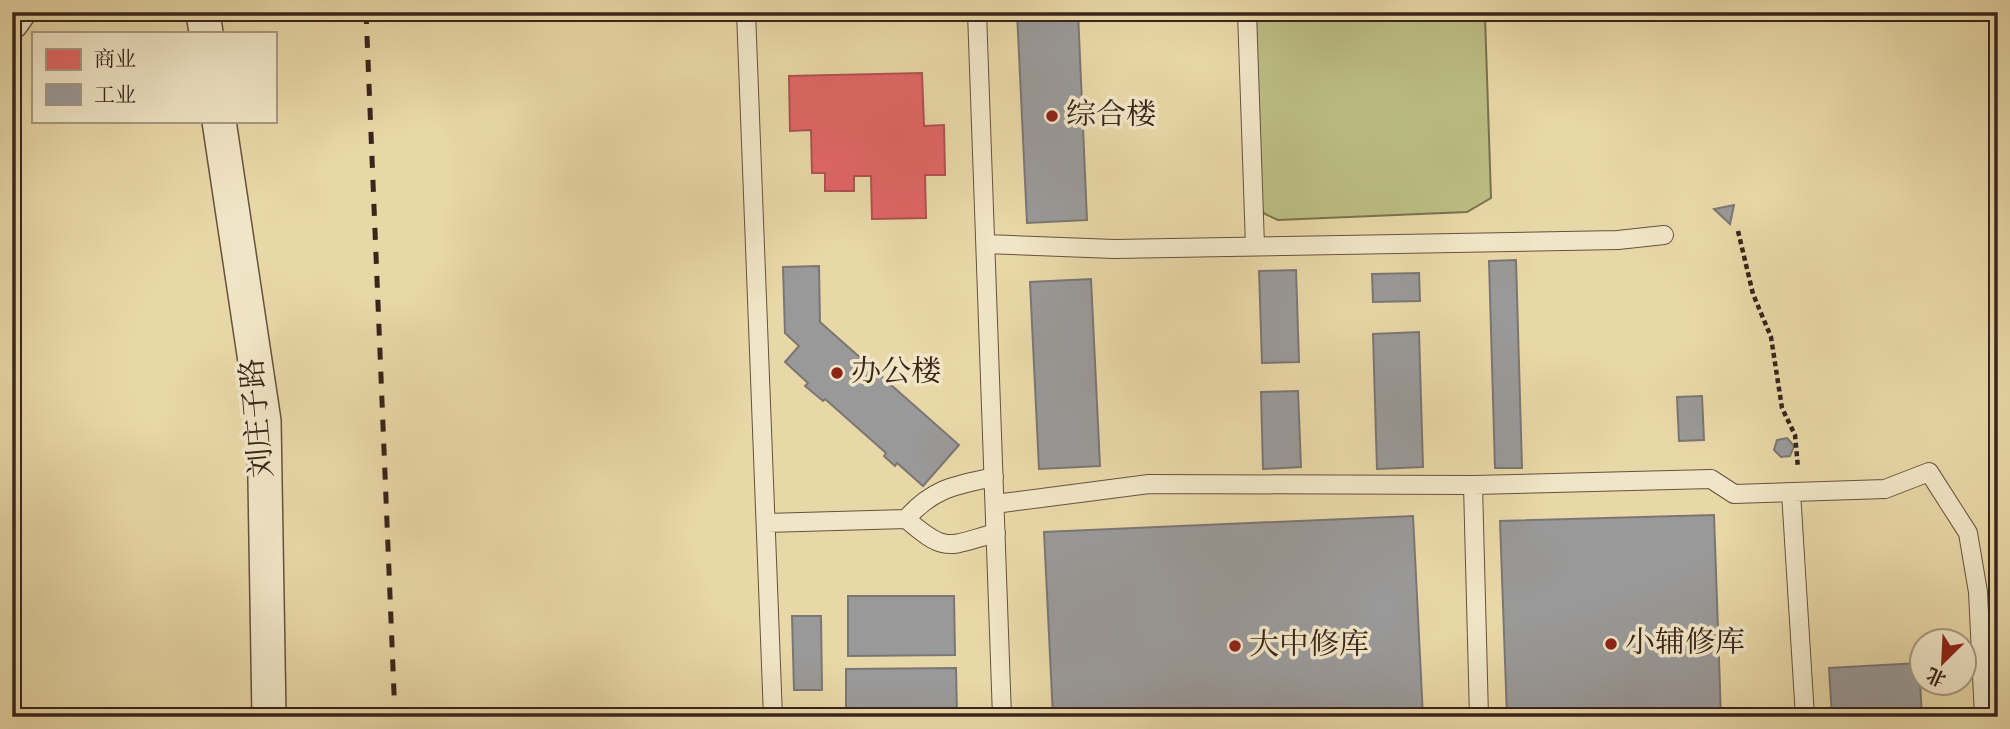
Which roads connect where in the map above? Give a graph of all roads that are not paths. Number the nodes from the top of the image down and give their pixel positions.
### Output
1 (19, 12) edge
2 (203, 12) edge
3 (746, 12) edge
4 (978, 12) edge
5 (1247, 12) edge
6 (12, 22) edge
7 (206, 32) edge
8 (219, 122) edge
9 (1664, 235) dead end
10 (986, 244) junction
11 (1255, 246) junction
12 (994, 477) junction
13 (1473, 485) junction
14 (1791, 492) junction
15 (995, 504) junction
16 (906, 519) junction
17 (765, 523) junction
18 (996, 533) junction
19 (269, 717) edge
20 (773, 717) edge
21 (1002, 717) edge
22 (1479, 717) edge
23 (1805, 717) edge
24 (1984, 717) edge

1 - 6 street
2 - 7 street
3 - 17 lane
4 - 10 lane
5 - 11 lane
8 - 19 street, 刘庄子路
9 - 11 lane
10 - 11 lane
10 - 12 lane
12 - 15 lane
12 - 16 lane
13 - 14 lane
13 - 15 lane
13 - 22 lane
14 - 23 lane
14 - 24 lane
15 - 18 lane
16 - 17 lane
16 - 18 lane
17 - 20 lane
18 - 21 lane

